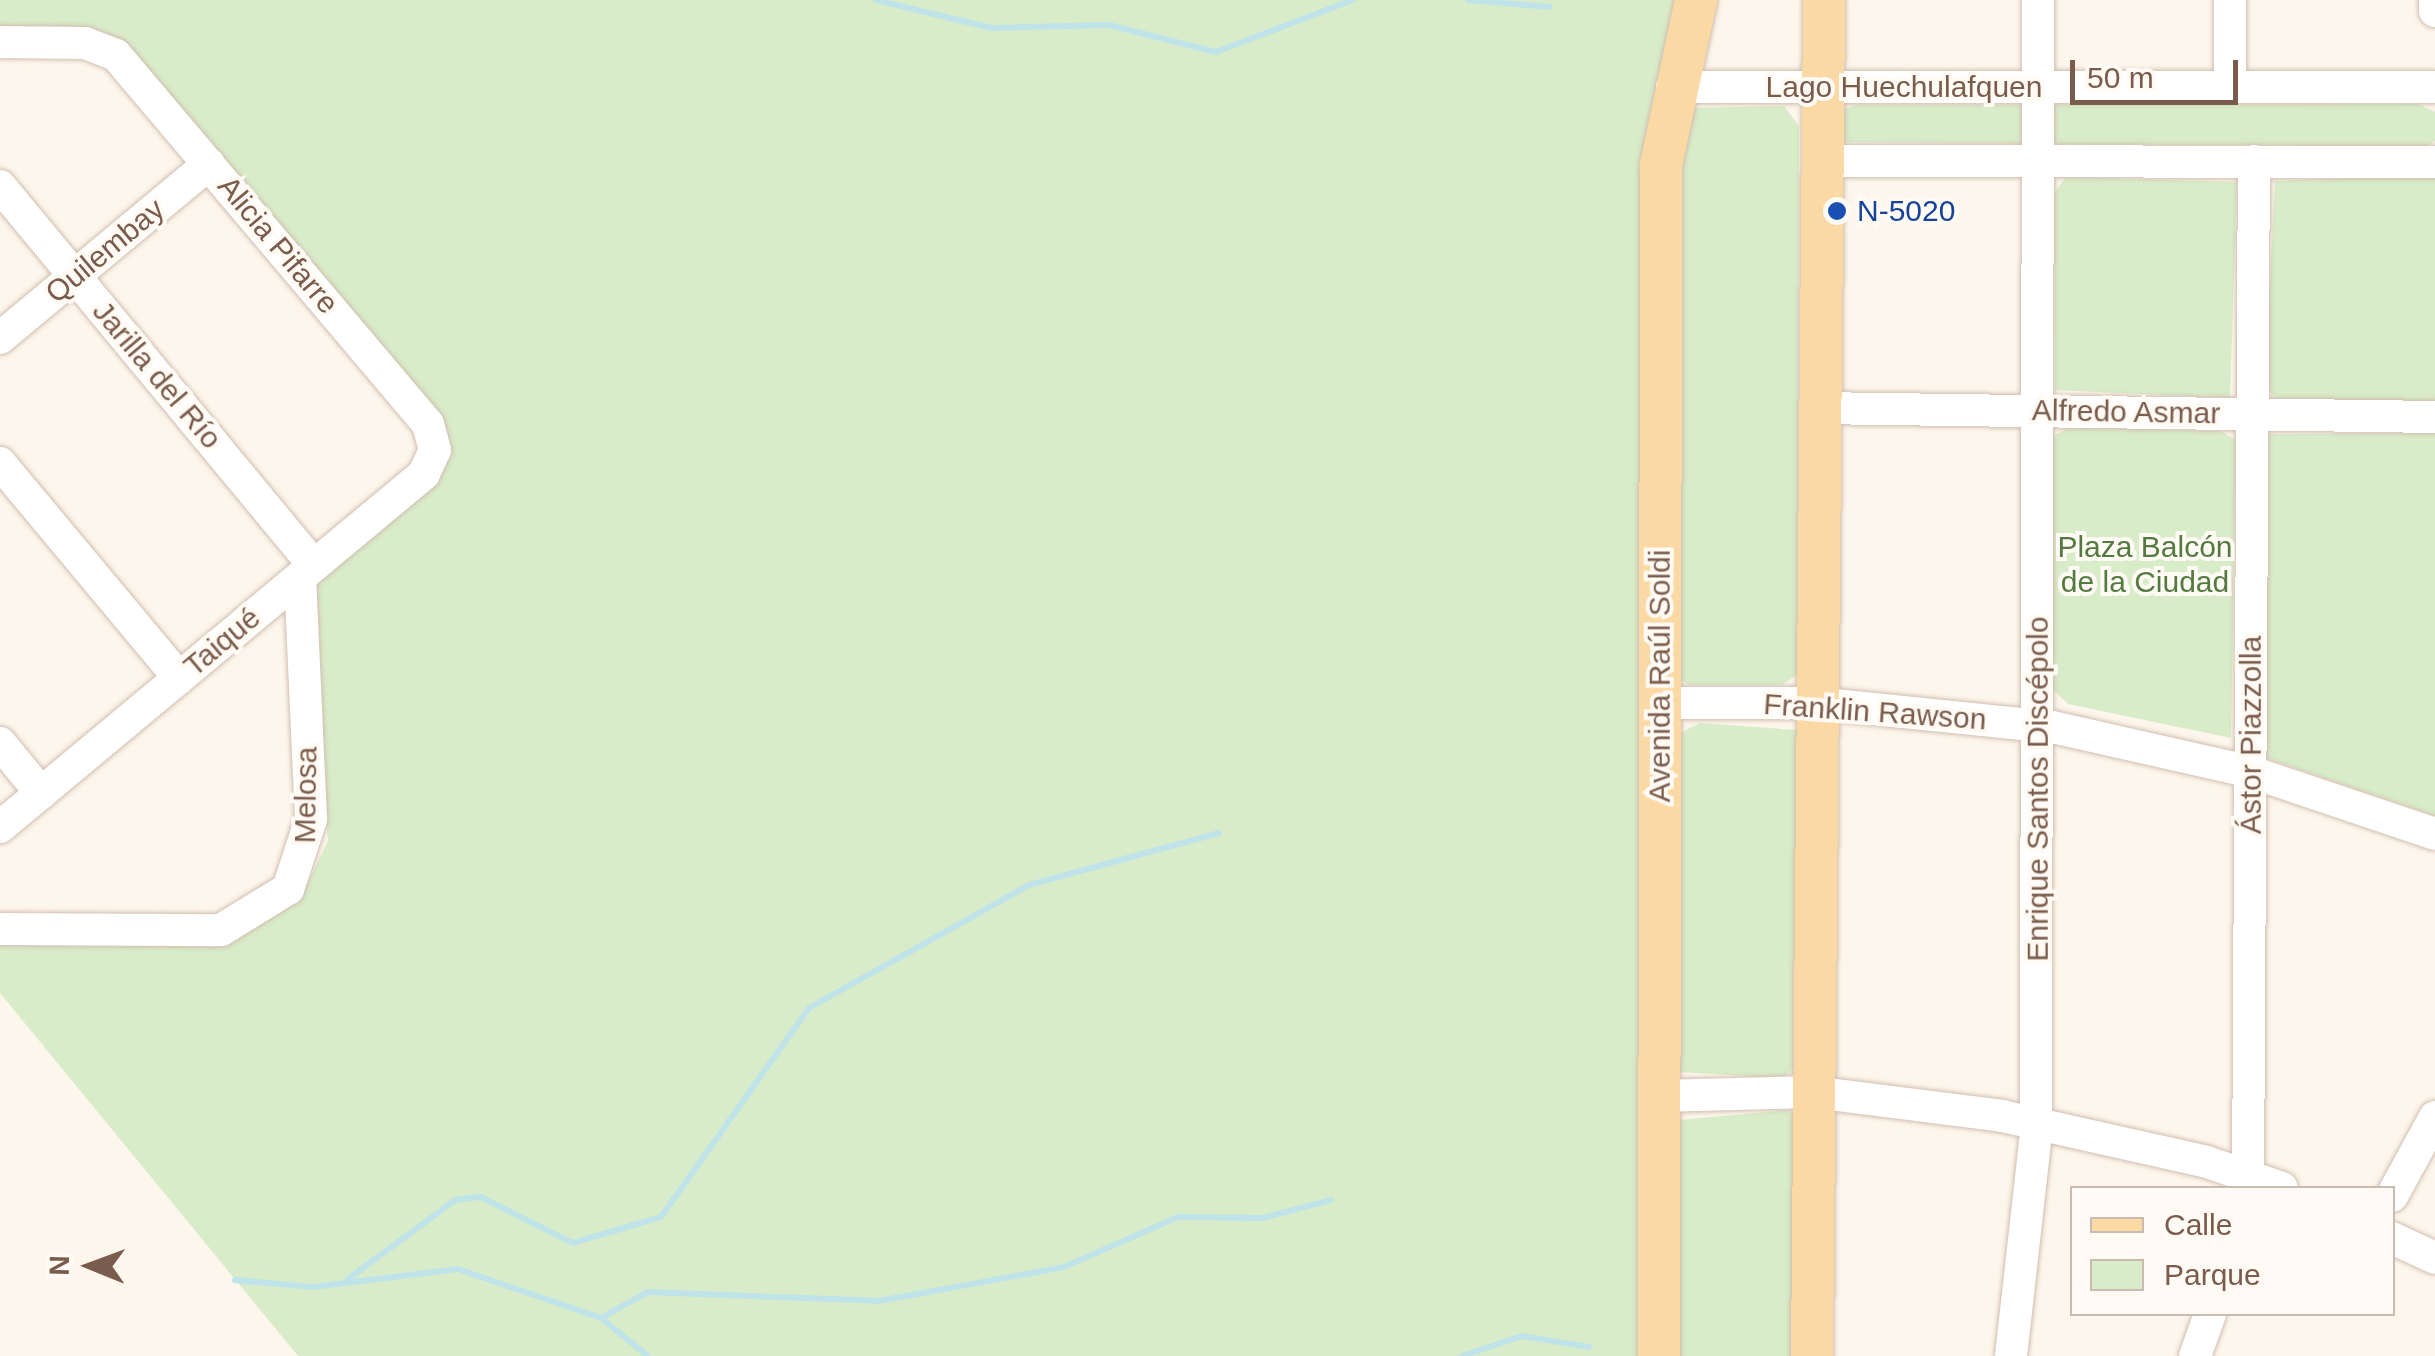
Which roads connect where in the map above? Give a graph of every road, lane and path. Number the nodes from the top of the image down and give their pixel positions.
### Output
1 (1696, 0) edge
2 (1824, 0) edge
3 (2038, 0) edge
4 (2230, 0) edge
5 (2435, 0) edge
6 (2435, 11) edge
7 (0, 42) edge
8 (1821, 86) junction
9 (1672, 87) junction
10 (2230, 87) junction
11 (2040, 88) junction
12 (2435, 88) edge
13 (1818, 161) junction
14 (2254, 161) junction
15 (2040, 162) junction
16 (2435, 162) edge
17 (209, 164) junction
18 (0, 186) edge
19 (75, 276) junction
20 (0, 338) edge
21 (1816, 408) junction
22 (2039, 411) junction
23 (2253, 414) junction
24 (2435, 416) edge
25 (435, 450) joint
26 (0, 463) edge
27 (307, 571) junction
28 (179, 678) junction
29 (1660, 703) junction
30 (1815, 703) junction
31 (2038, 725) junction
32 (0, 743) edge
33 (2251, 772) junction
34 (42, 793) junction
35 (0, 827) edge
36 (2435, 834) edge
37 (0, 929) edge
38 (1813, 1092) junction
39 (1659, 1096) junction
40 (2435, 1117) edge
41 (2036, 1123) junction
42 (2248, 1182) edge
43 (2395, 1190) edge
44 (2395, 1239) edge
45 (2435, 1258) edge
46 (2209, 1316) edge
47 (1659, 1356) edge
48 (1812, 1356) edge
49 (2011, 1356) edge
50 (2194, 1356) edge

1 - 9 main road, Avenida Raúl Soldi
2 - 8 main road
3 - 11 street
4 - 10 street
5 - 6 street
7 - 17 street, Alicia Pifarre
8 - 9 street, Lago Huechulafquen
8 - 11 street, Lago Huechulafquen
8 - 13 main road
9 - 29 main road, Avenida Raúl Soldi
10 - 11 street, Lago Huechulafquen
10 - 12 street, Lago Huechulafquen
11 - 15 street, Enrique Santos Discépolo
13 - 15 street
13 - 21 main road
14 - 15 street
14 - 16 street
14 - 23 street, Ástor Piazzolla
15 - 22 street, Enrique Santos Discépolo
17 - 19 street, Quilembay
17 - 25 street, Alicia Pifarre
18 - 19 street, Jarilla del Río
19 - 20 street, Quilembay
19 - 27 street, Jarilla del Río
21 - 22 street, Alfredo Asmar
21 - 30 main road
22 - 23 street, Alfredo Asmar
22 - 31 street, Enrique Santos Discépolo
23 - 24 street, Alfredo Asmar
23 - 33 street, Ástor Piazzolla
25 - 27 street, Taiqué
26 - 28 street
27 - 28 street, Taiqué
27 - 37 street, Melosa
28 - 34 street, Taiqué
29 - 30 street, Franklin Rawson
29 - 39 main road, Avenida Raúl Soldi
30 - 31 street, Franklin Rawson
30 - 38 main road
31 - 33 street, Franklin Rawson
31 - 41 street, Enrique Santos Discépolo
32 - 34 street
33 - 36 street, Franklin Rawson
33 - 42 street, Ástor Piazzolla
34 - 35 street, Taiqué
38 - 39 street
38 - 41 street
38 - 48 main road
39 - 47 main road, Avenida Raúl Soldi
40 - 43 street
41 - 42 street
41 - 49 street, Enrique Santos Discépolo
44 - 45 street
46 - 50 street

